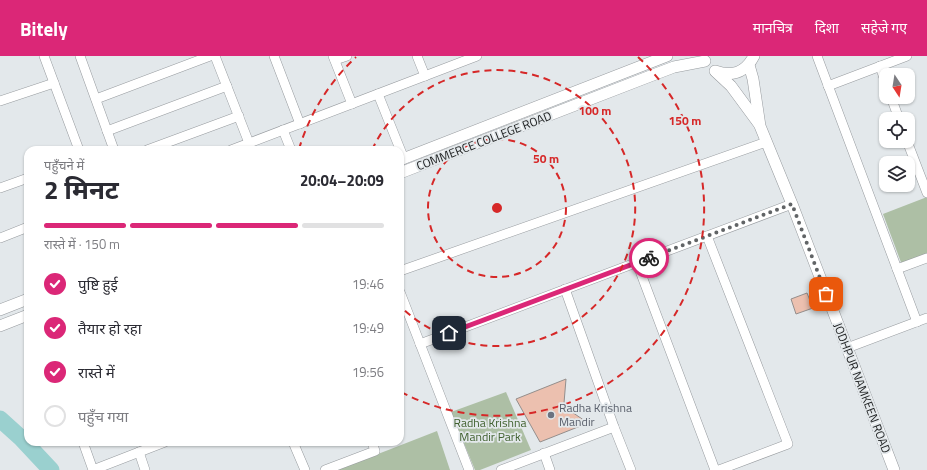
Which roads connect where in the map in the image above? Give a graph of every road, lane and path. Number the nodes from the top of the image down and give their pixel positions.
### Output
1 (44, 56) edge
2 (80, 56) edge
3 (210, 56) edge
4 (215, 56) edge
5 (274, 56) edge
6 (347, 56) edge
7 (417, 56) edge
8 (477, 56) edge
9 (817, 56) edge
10 (907, 56) edge
11 (664, 57) edge
12 (334, 58) edge
13 (461, 59) edge
14 (703, 59) edge
15 (751, 60) edge
16 (880, 66) joint
17 (716, 72) junction
18 (425, 76) junction
19 (54, 83) junction
20 (227, 86) junction
21 (828, 86) junction
22 (378, 94) junction
23 (96, 99) junction
24 (0, 101) edge
25 (352, 104) junction
26 (239, 116) junction
27 (300, 124) junction
28 (760, 126) junction
29 (284, 130) junction
30 (107, 131) junction
31 (766, 142) junction
32 (249, 143) junction
33 (78, 146) edge
34 (113, 146) edge
35 (159, 146) edge
36 (241, 146) edge
37 (290, 146) edge
38 (397, 146) edge
39 (910, 148) edge
40 (404, 158) edge
41 (404, 172) edge
42 (24, 179) edge
43 (0, 188) edge
44 (927, 193) edge
45 (792, 204) junction
46 (24, 229) edge
47 (707, 236) junction
48 (0, 238) edge
49 (927, 258) edge
50 (637, 263) junction
51 (897, 269) junction
52 (404, 270) edge
53 (565, 290) junction
54 (24, 301) edge
55 (404, 302) edge
56 (0, 310) edge
57 (24, 317) edge
58 (927, 318) edge
59 (916, 322) junction
60 (0, 326) edge
61 (420, 344) junction
62 (847, 348) junction
63 (614, 427) junction
64 (84, 446) edge
65 (155, 446) edge
66 (296, 446) edge
67 (374, 446) edge
68 (139, 452) junction
69 (544, 454) junction
70 (109, 467) edge
71 (144, 470) edge
72 (305, 470) edge
73 (325, 470) edge
74 (469, 470) edge
75 (501, 470) edge
76 (550, 470) edge
77 (631, 470) edge
78 (715, 470) edge
79 (719, 470) edge
80 (894, 470) edge

1 - 19 street
2 - 23 street
3 - 23 street
4 - 20 street
5 - 27 street
6 - 12 street
7 - 18 street
8 - 13 street
9 - 21 street
10 - 16 street
11 - 40 street
12 - 25 street
13 - 18 street
14 - 17 street
14 - 41 street, COMMERCE COLLEGE ROAD
15 - 17 street
15 - 28 street
16 - 21 street
17 - 28 street
18 - 22 street
19 - 24 street
19 - 33 street
20 - 26 street
20 - 30 street
21 - 51 street
22 - 25 street
22 - 38 street
23 - 30 street
25 - 27 street
26 - 32 street
26 - 35 street
27 - 29 street
28 - 31 street, JODHPUR NAMKEEN ROAD
29 - 32 street
29 - 37 street
30 - 34 street
31 - 45 street, JODHPUR NAMKEEN ROAD
31 - 52 street
32 - 36 street
39 - 44 street
42 - 43 street
45 - 47 street
45 - 62 street, JODHPUR NAMKEEN ROAD
46 - 48 street
47 - 50 street
47 - 79 street
49 - 51 street
50 - 53 street
50 - 78 street
51 - 59 street
53 - 61 street
53 - 63 street
54 - 56 street
55 - 61 street
57 - 60 street
58 - 59 street
59 - 62 street
61 - 74 street
62 - 80 street, JODHPUR NAMKEEN ROAD
63 - 69 street
63 - 77 street
64 - 70 street
65 - 68 street
66 - 72 street
67 - 73 street
68 - 70 street
68 - 71 street
69 - 75 street
69 - 76 street

